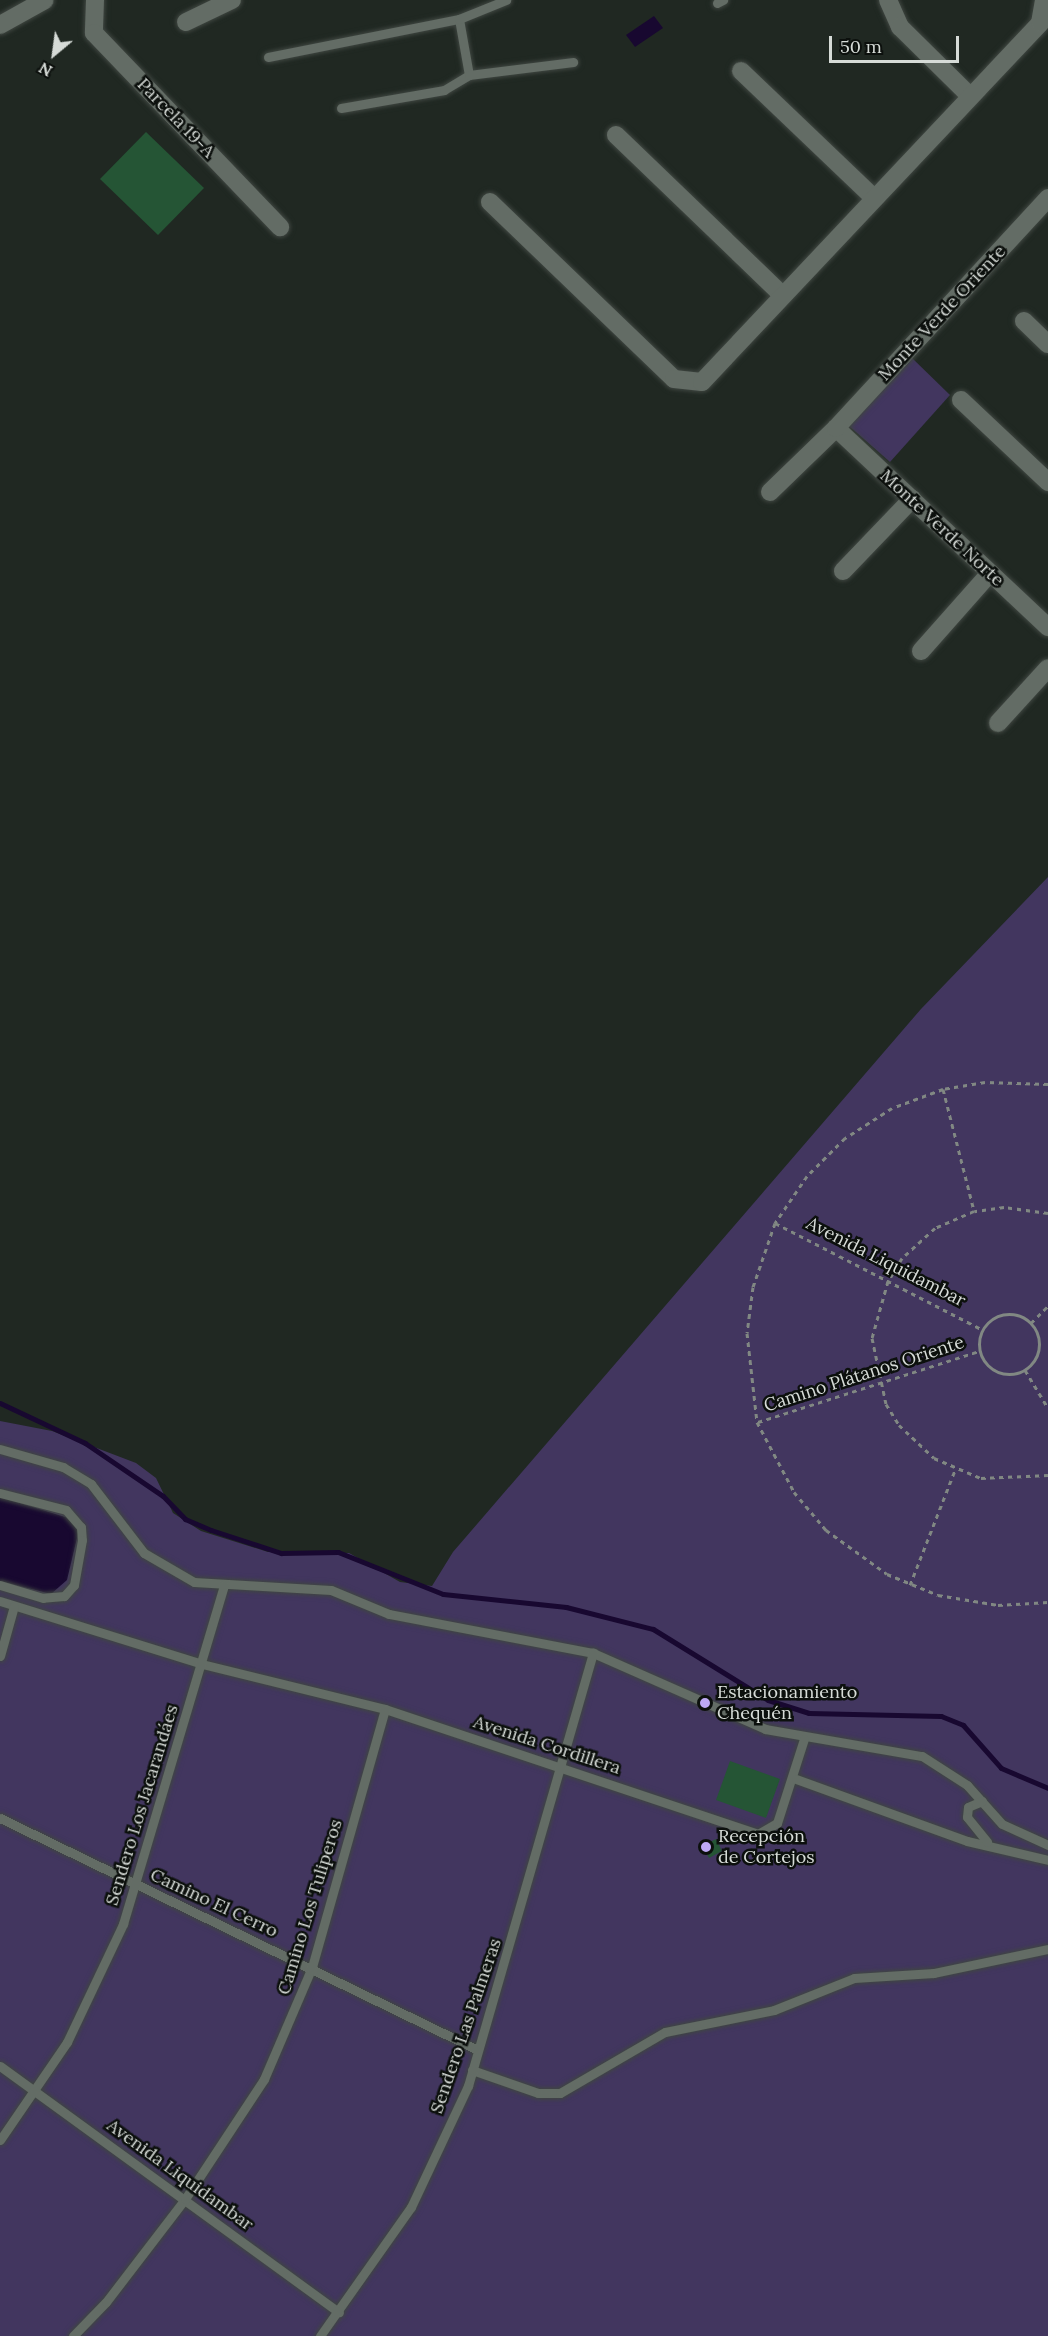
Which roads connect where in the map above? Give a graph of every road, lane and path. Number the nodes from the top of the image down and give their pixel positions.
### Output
1 (45, 0) edge
2 (95, 0) edge
3 (232, 0) edge
4 (506, 0) edge
5 (888, 0) edge
6 (1044, 0) edge
7 (459, 19) junction
8 (186, 22) dead end
9 (0, 25) edge
10 (268, 57) dead end
11 (573, 62) dead end
12 (741, 71) dead end
13 (469, 75) junction
14 (970, 96) junction
15 (341, 108) dead end
16 (616, 135) dead end
17 (874, 198) junction
18 (1048, 198) edge
19 (490, 202) dead end
20 (280, 227) dead end
21 (782, 295) junction
22 (1024, 321) dead end
23 (1048, 344) edge
24 (961, 400) dead end
25 (836, 428) junction
26 (1048, 482) edge
27 (770, 492) dead end
28 (912, 499) junction
29 (843, 571) dead end
30 (990, 573) junction
31 (1048, 627) edge
32 (921, 651) dead end
33 (1048, 668) edge
34 (998, 723) dead end
35 (1048, 1084) edge
36 (943, 1089) junction
37 (974, 1211) junction
38 (1048, 1213) edge
39 (775, 1223) junction
40 (888, 1281) junction
41 (1048, 1306) edge
42 (1031, 1323) junction
43 (981, 1329) junction
44 (979, 1351) junction
45 (1025, 1370) junction
46 (878, 1383) junction
47 (1048, 1408) edge
48 (757, 1422) junction
49 (0, 1449) edge
50 (955, 1470) junction
51 (1048, 1475) edge
52 (0, 1493) edge
53 (0, 1585) edge
54 (224, 1585) junction
55 (910, 1585) junction
56 (0, 1602) edge
57 (1048, 1602) edge
58 (14, 1606) junction
59 (593, 1653) junction
60 (0, 1656) edge
61 (202, 1664) junction
62 (386, 1709) junction
63 (804, 1740) junction
64 (563, 1767) junction
65 (796, 1779) junction
66 (982, 1801) junction
67 (0, 1818) edge
68 (987, 1842) junction
69 (1048, 1845) edge
70 (1048, 1860) edge
71 (138, 1885) junction
72 (1048, 1948) edge
73 (312, 1967) junction
74 (478, 2050) junction
75 (0, 2066) edge
76 (472, 2070) junction
77 (37, 2092) junction
78 (0, 2140) edge
79 (185, 2199) junction
80 (339, 2312) junction
81 (73, 2336) edge
82 (320, 2336) edge

1 - 9 street
2 - 20 street, Parcela 19-A
3 - 8 street
4 - 7 lane
5 - 14 street
6 - 14 street
7 - 10 lane
7 - 13 lane
11 - 13 lane
12 - 17 street
13 - 15 lane
14 - 17 street
16 - 21 street
17 - 21 street
18 - 25 street, Monte Verde Oriente
19 - 21 street
22 - 23 street
24 - 26 street
25 - 27 street, Monte Verde Oriente
25 - 28 street, Monte Verde Norte
28 - 29 street
28 - 30 street, Monte Verde Norte
30 - 31 street, Monte Verde Norte
30 - 32 street
33 - 34 street
35 - 36 path
36 - 37 path
36 - 39 path
37 - 38 path
37 - 40 path
39 - 40 path, Avenida Liquidambar
39 - 48 path
40 - 43 path, Avenida Liquidambar
40 - 46 path
41 - 42 path
42 - 43 path
42 - 45 path
43 - 44 path
44 - 45 path
44 - 46 path, Camino Plátanos Oriente
45 - 47 path
46 - 48 path, Camino Plátanos Oriente
46 - 50 path
48 - 55 path
49 - 54 lane
50 - 51 path
50 - 55 path
52 - 53 lane
54 - 59 lane
54 - 61 lane, Sendero Los Jacarandáes
55 - 57 path
56 - 58 lane, Avenida Cordillera
58 - 60 lane
58 - 61 lane, Avenida Cordillera
59 - 63 lane
59 - 64 lane, Sendero Las Palmeras
61 - 62 lane, Avenida Cordillera
61 - 71 lane, Sendero Los Jacarandáes
62 - 64 lane, Avenida Cordillera
62 - 73 lane, Camino Los Tuliperos
63 - 65 lane, Avenida Cordillera
63 - 66 lane
64 - 65 lane, Avenida Cordillera
64 - 74 lane, Sendero Las Palmeras
65 - 68 lane
66 - 68 lane
66 - 69 lane
67 - 71 lane, Camino El Cerro
68 - 70 lane
71 - 73 lane, Camino El Cerro
71 - 77 lane, Sendero Los Jacarandáes
72 - 76 lane
73 - 74 lane, Camino El Cerro
73 - 79 lane, Camino Los Tuliperos
74 - 76 lane, Sendero Las Palmeras
75 - 77 lane, Avenida Liquidambar
76 - 80 lane, Sendero Las Palmeras
77 - 78 lane, Sendero Los Jacarandáes
77 - 79 lane, Avenida Liquidambar
79 - 80 lane, Avenida Liquidambar
79 - 81 lane, Camino Los Tuliperos
80 - 82 lane, Sendero Las Palmeras

